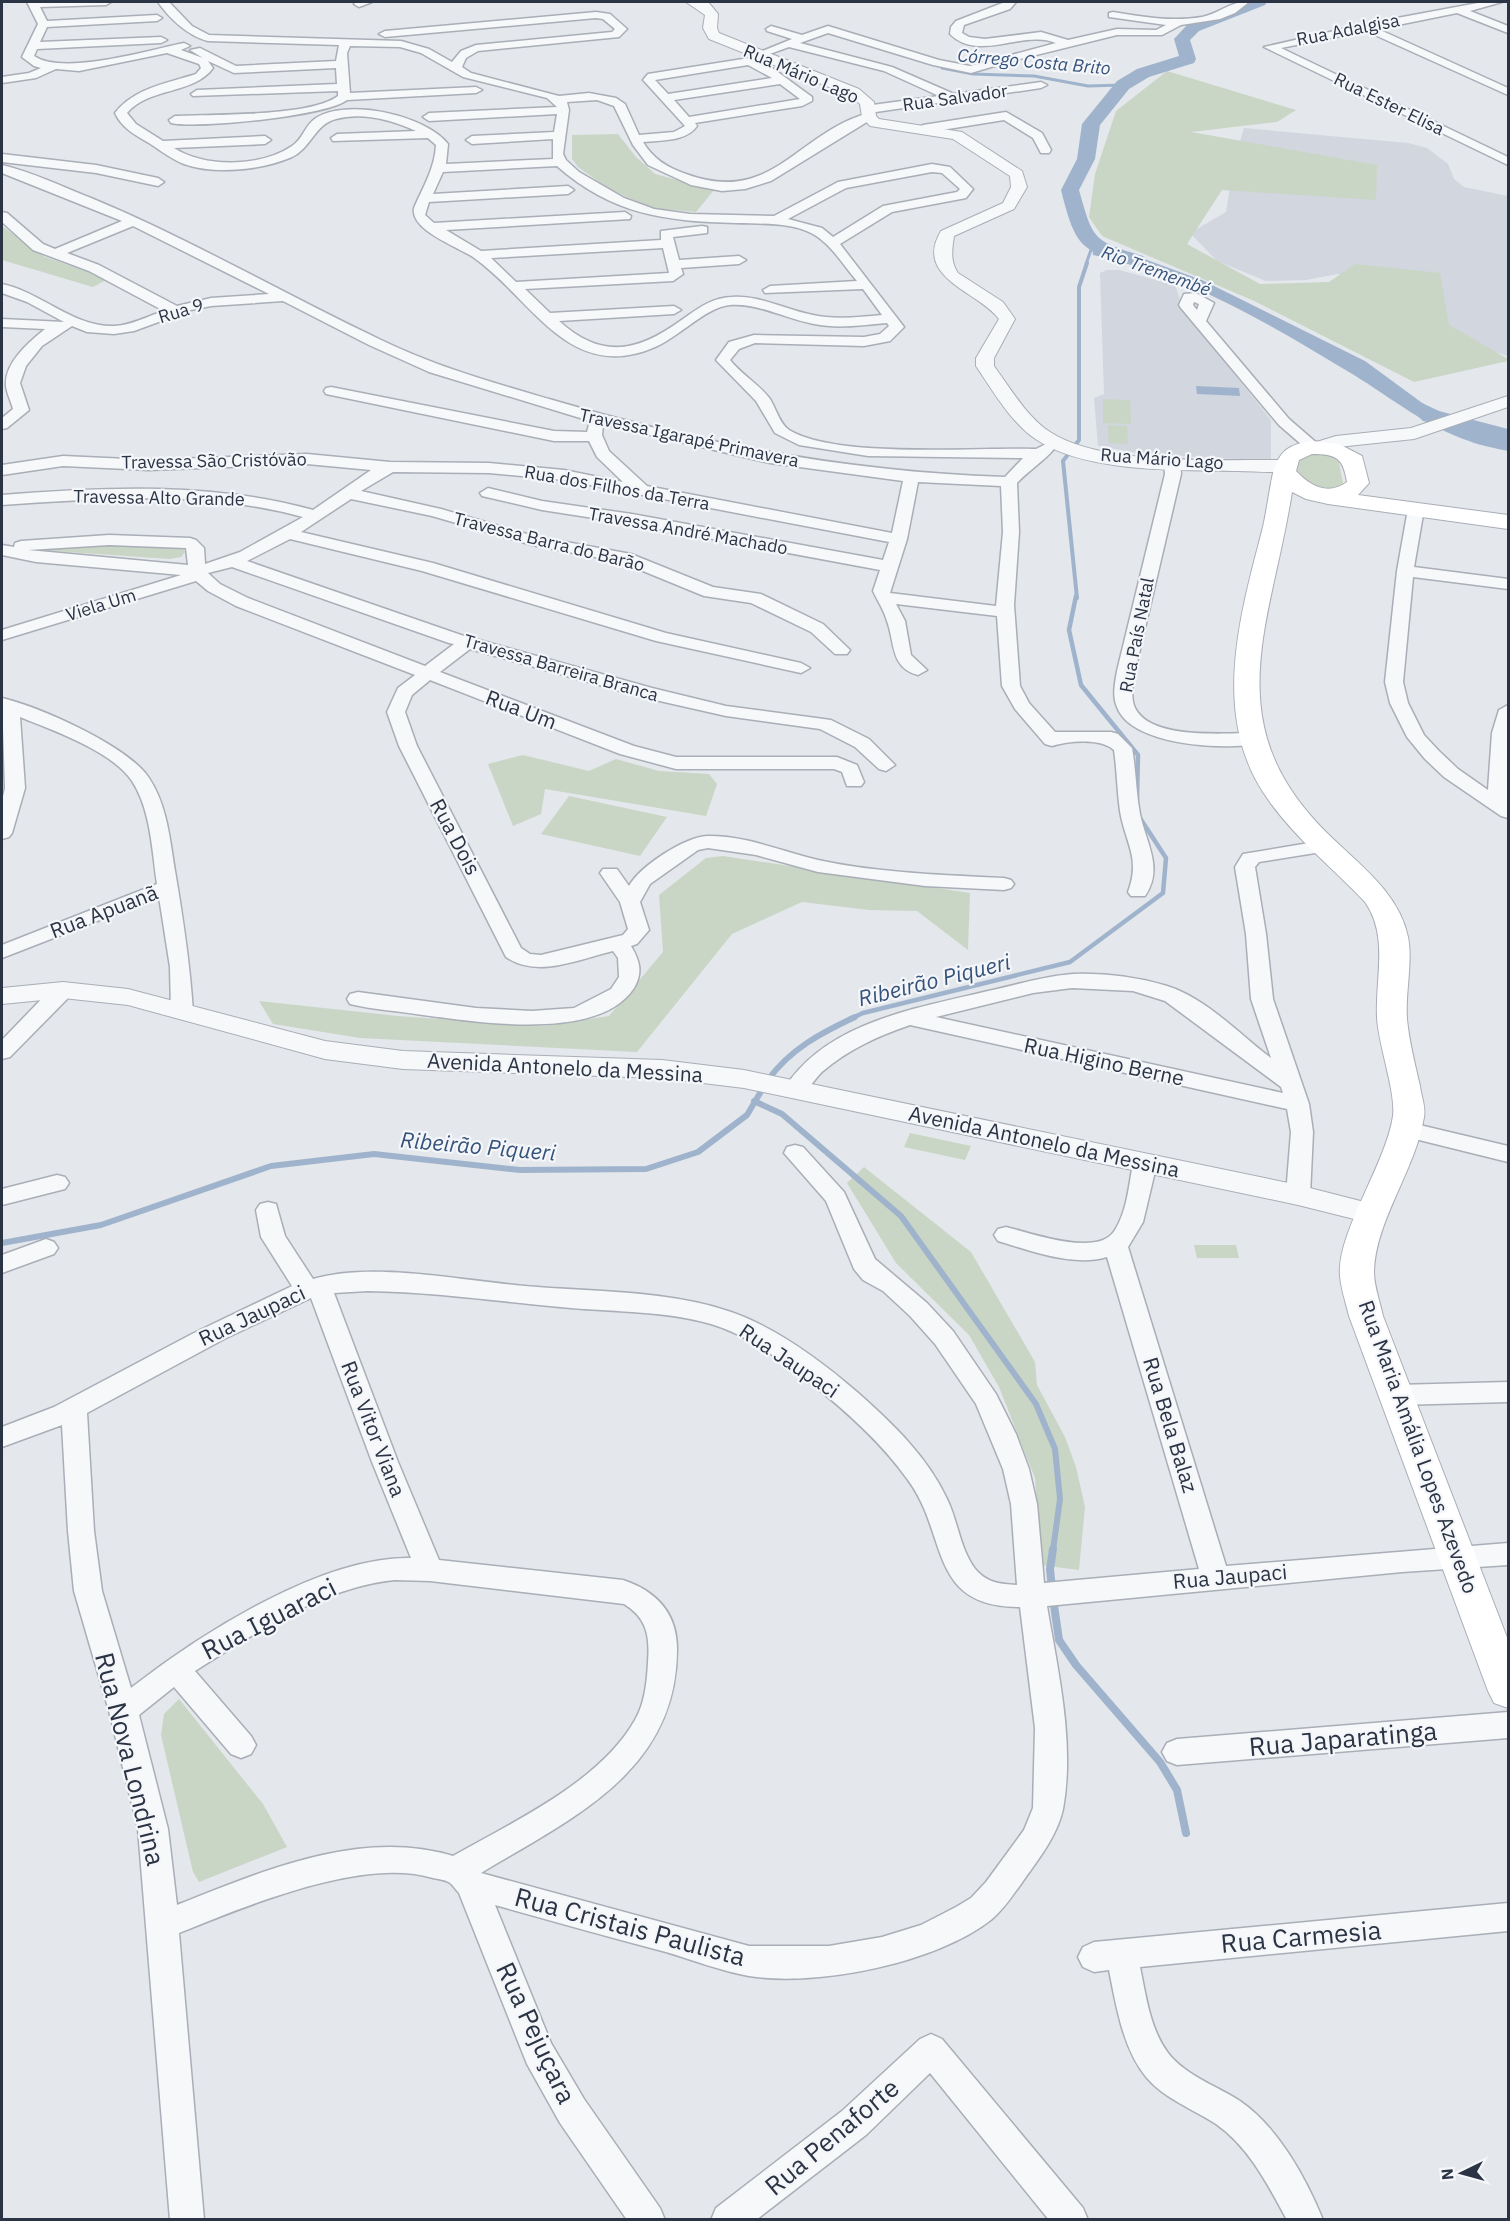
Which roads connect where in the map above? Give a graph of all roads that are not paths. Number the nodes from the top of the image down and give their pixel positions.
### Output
1 (106, 2) edge
2 (184, 2) edge
3 (692, 2) edge
4 (1011, 2) edge
5 (1244, 2) edge
6 (1440, 2) edge
7 (1497, 2) edge
8 (33, 3) edge
9 (165, 4) edge
10 (1458, 9) junction
11 (1113, 15) dead end
12 (157, 18) dead end
13 (1177, 23) junction
14 (43, 24) junction
15 (1365, 27) junction
16 (771, 29) dead end
17 (1509, 30) edge
18 (203, 37) junction
19 (804, 39) junction
20 (340, 41) junction
21 (790, 44) junction
22 (1069, 44) junction
23 (33, 46) junction
24 (1270, 46) joint
25 (170, 50) junction
26 (196, 50) dead end
27 (265, 52) dead end
28 (762, 54) junction
29 (220, 61) junction
30 (341, 64) junction
31 (52, 67) junction
32 (455, 70) junction
33 (2, 80) edge
34 (782, 80) junction
35 (1041, 86) dead end
36 (476, 90) dead end
37 (1509, 92) edge
38 (197, 94) dead end
39 (343, 95) junction
40 (665, 98) junction
41 (954, 98) junction
42 (561, 105) junction
43 (869, 113) junction
44 (429, 117) dead end
45 (175, 120) dead end
46 (688, 122) junction
47 (923, 129) junction
48 (430, 134) junction
49 (560, 135) junction
50 (337, 138) dead end
51 (636, 139) junction
52 (265, 140) dead end
53 (472, 140) dead end
54 (162, 145) junction
55 (1045, 150) dead end
56 (2, 158) edge
57 (1509, 161) edge
58 (560, 162) junction
59 (440, 168) junction
60 (2, 169) edge
61 (158, 182) dead end
62 (568, 190) dead end
63 (424, 198) junction
64 (2, 216) edge
65 (625, 216) dead end
66 (776, 220) junction
67 (134, 221) junction
68 (428, 227) junction
69 (756, 227) dead end
70 (832, 243) junction
71 (668, 244) junction
72 (52, 254) junction
73 (479, 255) junction
74 (739, 260) dead end
75 (674, 264) junction
76 (867, 285) junction
77 (513, 286) junction
78 (2, 288) edge
79 (770, 290) dead end
80 (284, 297) junction
81 (176, 310) junction
82 (674, 310) dead end
83 (548, 317) junction
84 (892, 319) junction
85 (1199, 321) dead end
86 (2, 323) edge
87 (81, 325) junction
88 (59, 326) junction
89 (331, 391) dead end
90 (1509, 401) edge
91 (596, 420) junction
92 (1284, 422) junction
93 (2, 425) edge
94 (593, 437) junction
95 (1372, 440) junction
96 (1058, 444) junction
97 (1315, 448) junction
98 (1038, 454) junction
99 (1348, 455) junction
100 (1172, 462) junction
101 (1287, 464) junction
102 (390, 467) junction
103 (2, 470) edge
104 (912, 479) junction
105 (1009, 482) junction
106 (1352, 490) junction
107 (643, 491) junction
108 (347, 493) junction
109 (488, 493) dead end
110 (1318, 495) junction
111 (2, 500) edge
112 (1279, 506) junction
113 (1411, 509) junction
114 (314, 515) junction
115 (1509, 522) edge
116 (286, 533) junction
117 (899, 539) junction
118 (3, 550) edge
119 (234, 562) junction
120 (890, 566) junction
121 (1405, 571) junction
122 (199, 572) junction
123 (1509, 584) edge
124 (884, 597) junction
125 (1006, 612) junction
126 (2, 635) edge
127 (468, 642) junction
128 (841, 650) dead end
129 (801, 668) dead end
130 (918, 670) dead end
131 (426, 674) junction
132 (6, 705) edge
133 (1509, 710) edge
134 (1254, 739) junction
135 (886, 765) dead end
136 (854, 782) dead end
137 (1503, 808) edge
138 (2, 833) edge
139 (1327, 846) junction
140 (610, 873) dead end
141 (1004, 884) dead end
142 (168, 887) junction
143 (1138, 892) dead end
144 (630, 902) junction
145 (619, 944) junction
146 (2, 952) edge
147 (63, 990) junction
148 (2, 996) edge
149 (358, 999) dead end
150 (182, 1012) junction
151 (910, 1018) junction
152 (2, 1052) edge
153 (790, 1088) junction
154 (1294, 1094) junction
155 (1407, 1130) junction
156 (795, 1153) dead end
157 (1509, 1154) edge
158 (1145, 1163) junction
159 (57, 1183) dead end
160 (1298, 1195) junction
161 (2, 1197) edge
162 (268, 1209) dead end
163 (1374, 1214) junction
164 (1006, 1235) dead end
165 (1116, 1245) junction
166 (46, 1248) dead end
167 (2, 1264) edge
168 (313, 1288) junction
169 (1509, 1392) edge
170 (1397, 1395) junction
171 (74, 1407) junction
172 (2, 1437) edge
173 (1509, 1554) edge
174 (1459, 1556) junction
175 (430, 1570) junction
176 (1216, 1579) junction
177 (1051, 1594) junction
178 (176, 1669) junction
179 (1508, 1686) edge
180 (123, 1711) junction
181 (1509, 1725) edge
182 (241, 1745) dead end
183 (1177, 1752) dead end
184 (463, 1877) junction
185 (1509, 1917) edge
186 (164, 1925) junction
187 (187, 2220) edge
188 (648, 2220) edge
189 (728, 2220) edge
190 (1071, 2220) edge
191 (1306, 2220) edge

1 - 8 street
2 - 9 street
3 - 28 street, Rua Mário Lago
4 - 22 street
5 - 13 street
6 - 10 street
7 - 10 street, Rua Adalgisa
8 - 14 street
9 - 18 street
10 - 15 street, Rua Adalgisa
10 - 17 street
11 - 13 street
12 - 14 street
13 - 22 street
14 - 23 street
15 - 24 street, Rua Adalgisa
15 - 37 street
16 - 19 street
18 - 20 street
18 - 23 street
18 - 25 street
19 - 21 street
19 - 22 street
20 - 30 street
20 - 32 street
20 - 32 street
21 - 28 street
21 - 41 street
23 - 31 street
24 - 57 street, Rua Ester Elisa
25 - 31 street
25 - 54 street
26 - 29 street
27 - 29 street
28 - 43 street, Rua Mário Lago
29 - 30 street
30 - 39 street
31 - 33 street
32 - 42 street
34 - 40 street
34 - 40 street
34 - 46 street
35 - 41 street, Rua Salvador
36 - 39 street
38 - 39 street
39 - 45 street
40 - 46 street
41 - 43 street, Rua Salvador
42 - 44 street
42 - 49 street
42 - 51 street
43 - 47 street, Rua Mário Lago
43 - 51 street
46 - 51 street
47 - 55 street
47 - 96 street, Rua Mário Lago
48 - 50 street
48 - 54 street
48 - 59 street
49 - 53 street
49 - 58 street
52 - 54 street
56 - 61 street
58 - 59 street
58 - 66 street
59 - 63 street
60 - 67 street, Travessa Igarapé Primavera
62 - 63 street
63 - 68 street
64 - 72 street
65 - 68 street
66 - 70 street
66 - 70 street
67 - 72 street
67 - 80 street, Travessa Igarapé Primavera
68 - 73 street
69 - 71 street
70 - 76 street
71 - 73 street
71 - 75 street
72 - 81 street
73 - 77 street
74 - 75 street
75 - 77 street
76 - 79 street
76 - 84 street
77 - 83 street
78 - 87 street
80 - 81 street, Rua 9
80 - 91 street, Travessa Igarapé Primavera
81 - 87 street, Rua 9
82 - 83 street
83 - 84 street
84 - 98 street
85 - 92 street
86 - 88 street
87 - 88 street
88 - 93 street
89 - 94 street
90 - 95 street
91 - 94 street
91 - 104 street, Travessa Igarapé Primavera
92 - 97 street
92 - 101 street
94 - 107 street
95 - 97 street
95 - 99 street
96 - 98 street
96 - 100 street, Rua Mário Lago
97 - 99 main road
97 - 101 main road
98 - 105 street
99 - 106 main road
100 - 101 street, Rua Mário Lago
100 - 134 street, Rua País Natal
101 - 110 main road
101 - 112 main road, Rua Maria Amália Lopes Azevedo
102 - 103 street, Travessa São Cristóvão
102 - 107 street, Rua dos Filhos da Terra
102 - 108 street
104 - 105 street, Travessa Igarapé Primavera
104 - 117 street
105 - 125 street
106 - 110 main road
106 - 113 main road
107 - 117 street, Rua dos Filhos da Terra
108 - 114 street
108 - 128 street, Travessa Barra do Barão
109 - 120 street, Travessa André Machado
110 - 112 main road
110 - 113 main road
111 - 114 street, Travessa Alto Grande
112 - 134 main road, Rua Maria Amália Lopes Azevedo
113 - 115 main road
113 - 121 street
114 - 116 street
116 - 119 street
116 - 129 street
117 - 120 street
118 - 122 street
118 - 122 street
119 - 122 street
119 - 127 street, Travessa Barreira Branca
120 - 124 street
121 - 123 street
121 - 137 street
122 - 126 street, Viela Um
122 - 131 street, Rua Um
124 - 125 street
124 - 130 street
125 - 143 street
127 - 131 street, Rua Dois
127 - 135 street, Travessa Barreira Branca
131 - 136 street, Rua Um
131 - 145 street, Rua Dois
132 - 138 street
132 - 142 street, Rua Apuanã
133 - 137 street
134 - 139 main road, Rua Maria Amália Lopes Azevedo
139 - 154 street
139 - 155 main road, Rua Maria Amália Lopes Azevedo
140 - 144 street
141 - 144 street
142 - 146 street, Rua Apuanã
142 - 150 street
144 - 145 street
145 - 149 street
147 - 148 street, Avenida Antonelo da Messina
147 - 150 street, Avenida Antonelo da Messina
147 - 152 street
150 - 153 street, Avenida Antonelo da Messina
151 - 153 street
151 - 154 street, Rua Higino Berne
151 - 154 street
153 - 158 street, Avenida Antonelo da Messina
154 - 160 street
155 - 157 street
155 - 163 main road, Rua Maria Amália Lopes Azevedo
156 - 177 street
158 - 160 street, Avenida Antonelo da Messina
158 - 165 street
159 - 161 street
160 - 163 street, Avenida Antonelo da Messina
162 - 168 street, Rua Vitor Viana
163 - 170 main road, Rua Maria Amália Lopes Azevedo
164 - 165 street
165 - 176 street, Rua Bela Balaz
166 - 167 street
168 - 171 street, Rua Jaupaci
168 - 175 street, Rua Vitor Viana
168 - 177 street, Rua Jaupaci
169 - 170 street
170 - 174 main road, Rua Maria Amália Lopes Azevedo
171 - 172 street, Rua Jaupaci
171 - 180 street, Rua Nova Londrina
173 - 174 street, Rua Jaupaci
174 - 176 street, Rua Jaupaci
174 - 179 main road, Rua Maria Amália Lopes Azevedo
175 - 178 street, Rua Iguaraci
175 - 184 street, Rua Iguaraci
176 - 177 street, Rua Jaupaci
177 - 184 street, Rua Cristais Paulista
178 - 180 street, Rua Iguaraci
178 - 182 street
180 - 186 street, Rua Nova Londrina
181 - 183 street, Rua Japaratinga
184 - 186 street, Rua Cristais Paulista
184 - 188 street, Rua Pejuçara
185 - 191 street, Rua Carmesia
186 - 187 street, Rua Nova Londrina
189 - 190 street, Rua Penaforte

